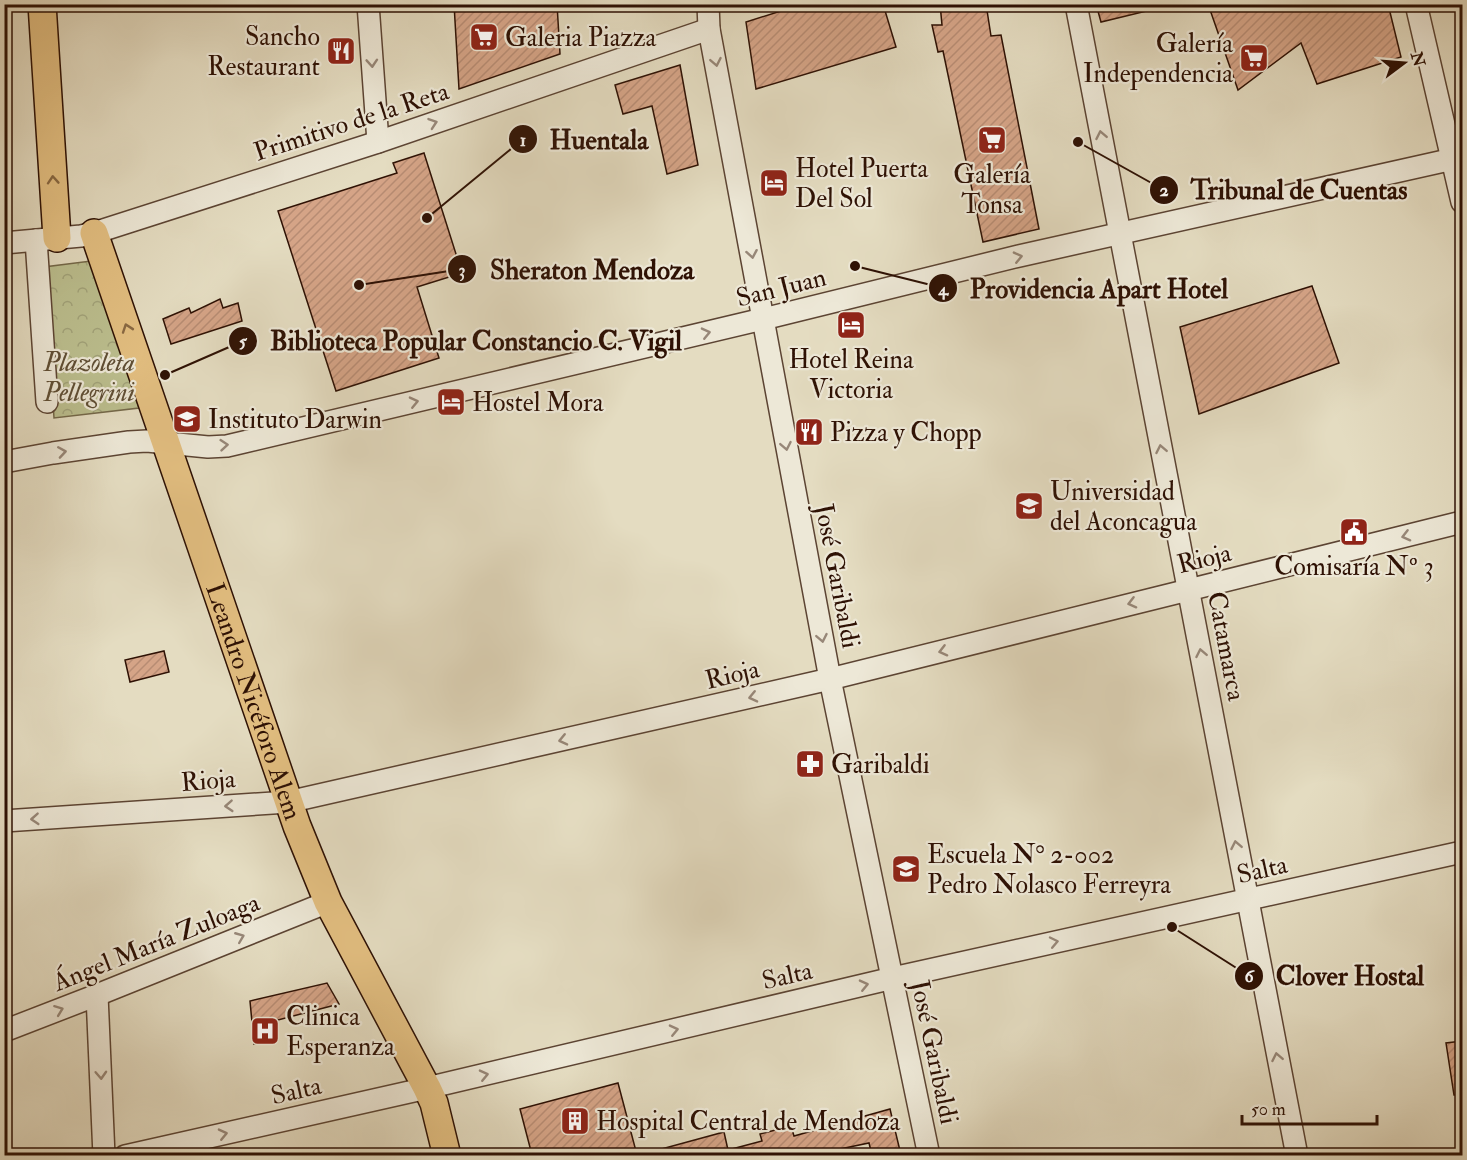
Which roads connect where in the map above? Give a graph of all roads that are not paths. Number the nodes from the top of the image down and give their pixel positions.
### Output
1 (42, 4) edge
2 (368, 4) edge
3 (708, 4) edge
4 (1076, 4) edge
5 (1416, 4) edge
6 (709, 29) junction
7 (378, 142) junction
8 (1457, 158) edge
9 (1462, 202) edge
10 (94, 234) junction
11 (1119, 234) junction
12 (46, 239) junction
13 (4, 243) edge
14 (763, 319) junction
15 (47, 402) dead end
16 (166, 443) junction
17 (4, 462) edge
18 (1462, 522) edge
19 (1189, 589) junction
20 (830, 680) junction
21 (288, 802) junction
22 (4, 821) edge
23 (1462, 852) edge
24 (1247, 900) junction
25 (328, 902) junction
26 (893, 978) junction
27 (97, 995) junction
28 (4, 1031) edge
29 (427, 1088) junction
30 (104, 1155) edge
31 (125, 1155) edge
32 (447, 1155) edge
33 (929, 1155) edge
34 (1297, 1155) edge

12 -> 1 main road
2 -> 7 street
3 - 6 street, José Garibaldi
11 -> 4 street, Catamarca
5 - 8 street
7 -> 6 street, Primitivo de la Reta
6 -> 14 street, José Garibaldi
7 - 10 street, Primitivo de la Reta
8 - 9 street
8 - 11 street, San Juan
10 - 12 street, Primitivo de la Reta
16 -> 10 main road, Leandro Nicéforo Alem
14 -> 11 street, San Juan
19 -> 11 street, Catamarca
12 - 13 street, Primitivo de la Reta
12 - 15 street
16 -> 14 street, San Juan
14 -> 20 street, José Garibaldi
17 -> 16 street, San Juan
16 - 21 main road, Leandro Nicéforo Alem
18 -> 19 street, Rioja
19 -> 20 street, Rioja
24 -> 19 street, Catamarca
20 -> 21 street, Rioja
20 - 26 street, José Garibaldi
21 -> 22 street, Rioja
21 - 25 main road, Leandro Nicéforo Alem
23 - 24 street, Salta
26 -> 24 street, Salta
34 -> 24 street, Catamarca
27 -> 25 street, Ángel María Zuloaga
25 - 29 main road, Leandro Nicéforo Alem
29 -> 26 street, Salta
26 - 33 street, José Garibaldi
28 -> 27 street, Ángel María Zuloaga
27 -> 30 street
31 -> 29 street, Salta
29 - 32 main road, Leandro Nicéforo Alem

